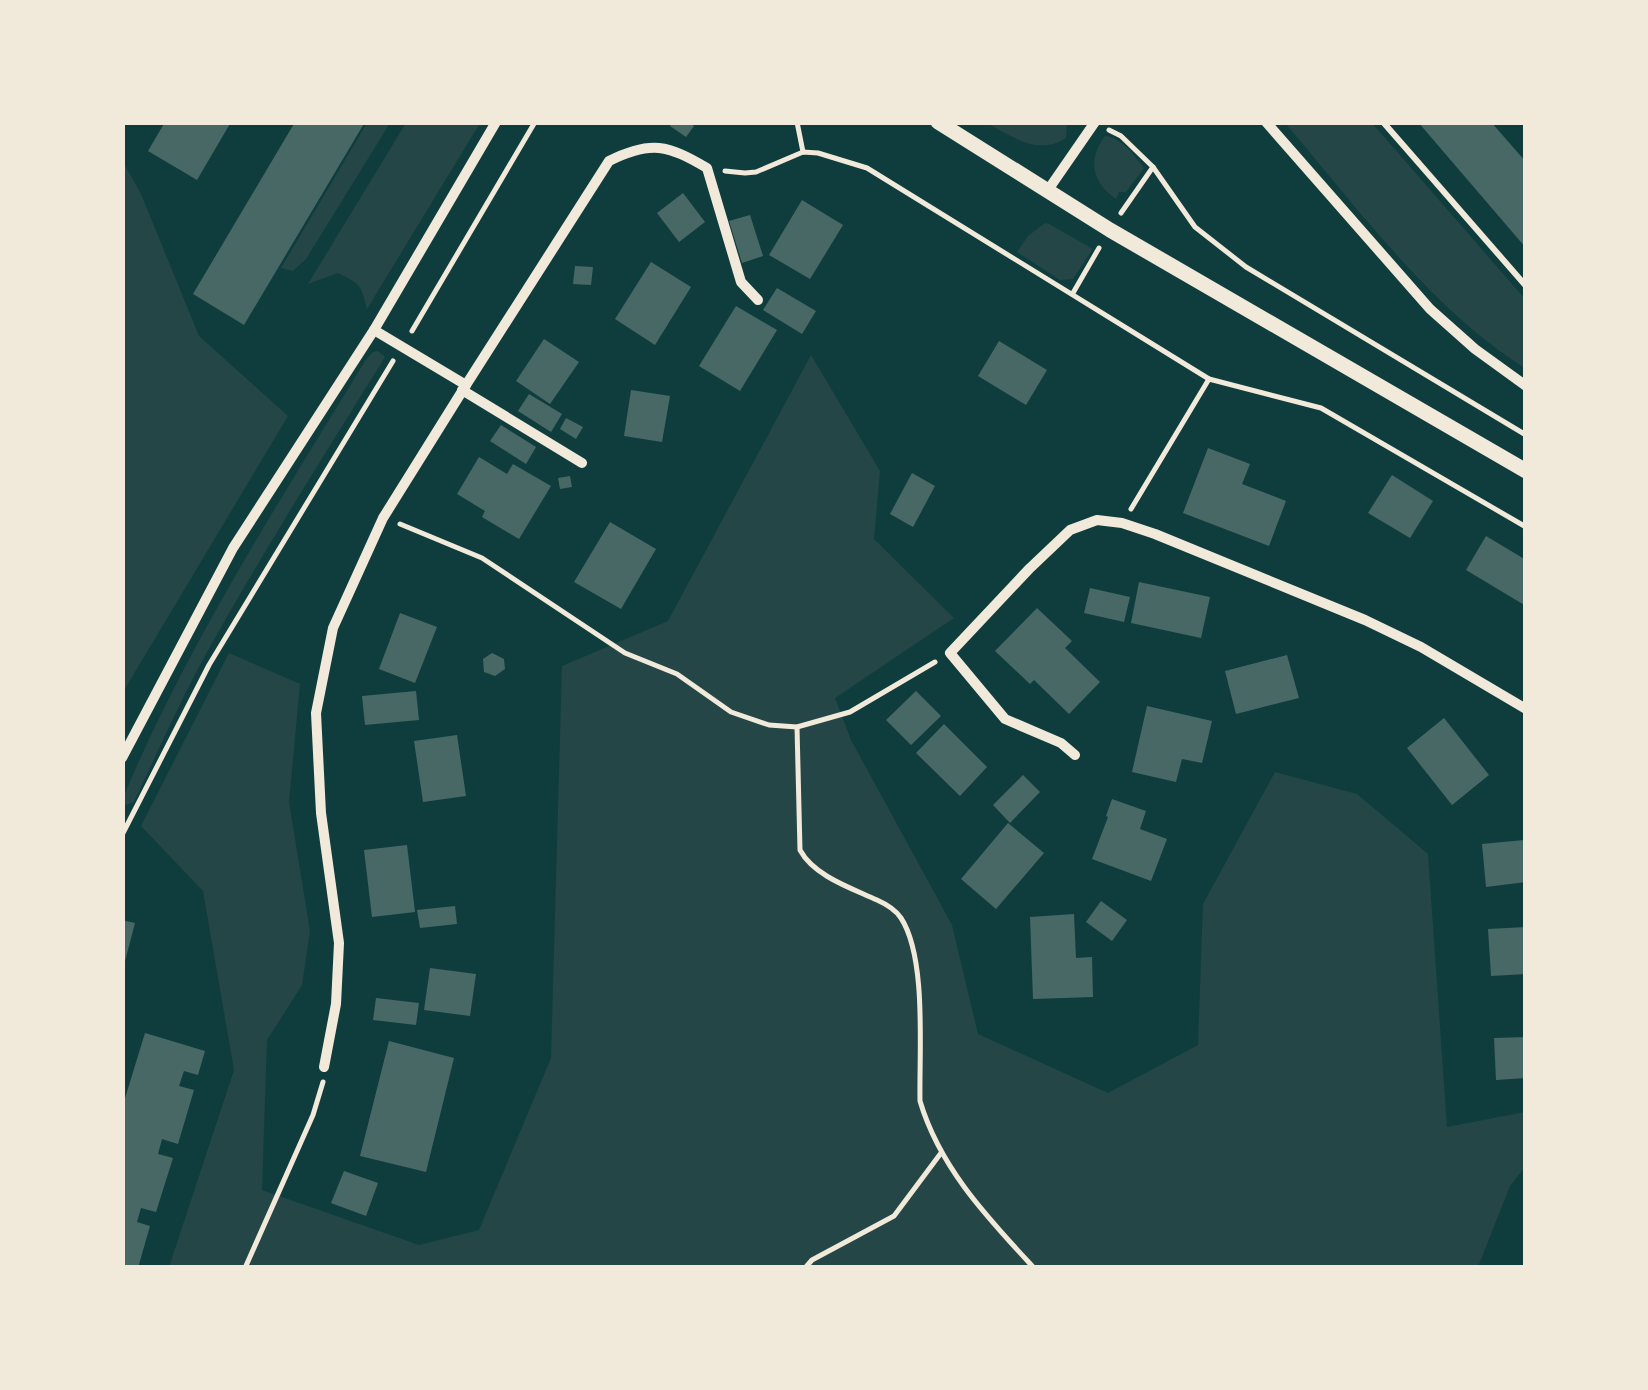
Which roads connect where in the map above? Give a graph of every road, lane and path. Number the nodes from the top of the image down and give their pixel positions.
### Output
1 (496, 122) edge
2 (535, 122) edge
3 (797, 122) edge
4 (938, 122) edge
5 (1266, 122) edge
6 (1383, 122) edge
7 (1095, 123) edge
8 (804, 152) junction
9 (708, 168) junction
10 (1048, 190) junction
11 (1526, 286) edge
12 (758, 300) dead end
13 (374, 330) junction
14 (402, 346) junction
15 (1210, 378) junction
16 (1526, 386) edge
17 (464, 388) junction
18 (1526, 435) edge
19 (582, 463) dead end
20 (1526, 471) edge
21 (384, 518) junction
22 (1122, 523) junction
23 (1526, 527) edge
24 (950, 653) junction
25 (1526, 709) edge
26 (796, 727) junction
27 (1075, 755) dead end
28 (122, 758) edge
29 (122, 836) edge
30 (324, 1067) joint
31 (941, 1153) junction
32 (245, 1268) edge
33 (805, 1268) edge
34 (1034, 1268) edge

1 - 13 street
2 - 14 path
3 - 8 path
4 - 10 street
5 - 16 street
6 - 11 lane
7 - 10 street
7 - 18 path
8 - 9 path
8 - 15 path
9 - 12 street
9 - 17 street
10 - 20 street
13 - 14 street
13 - 28 street
14 - 17 street
14 - 29 path
15 - 22 path
15 - 23 path
17 - 19 street
17 - 21 street
21 - 26 path
21 - 30 street
22 - 24 street
22 - 25 street
24 - 26 path
24 - 27 street
26 - 31 path
30 - 32 path
31 - 33 path
31 - 34 path

